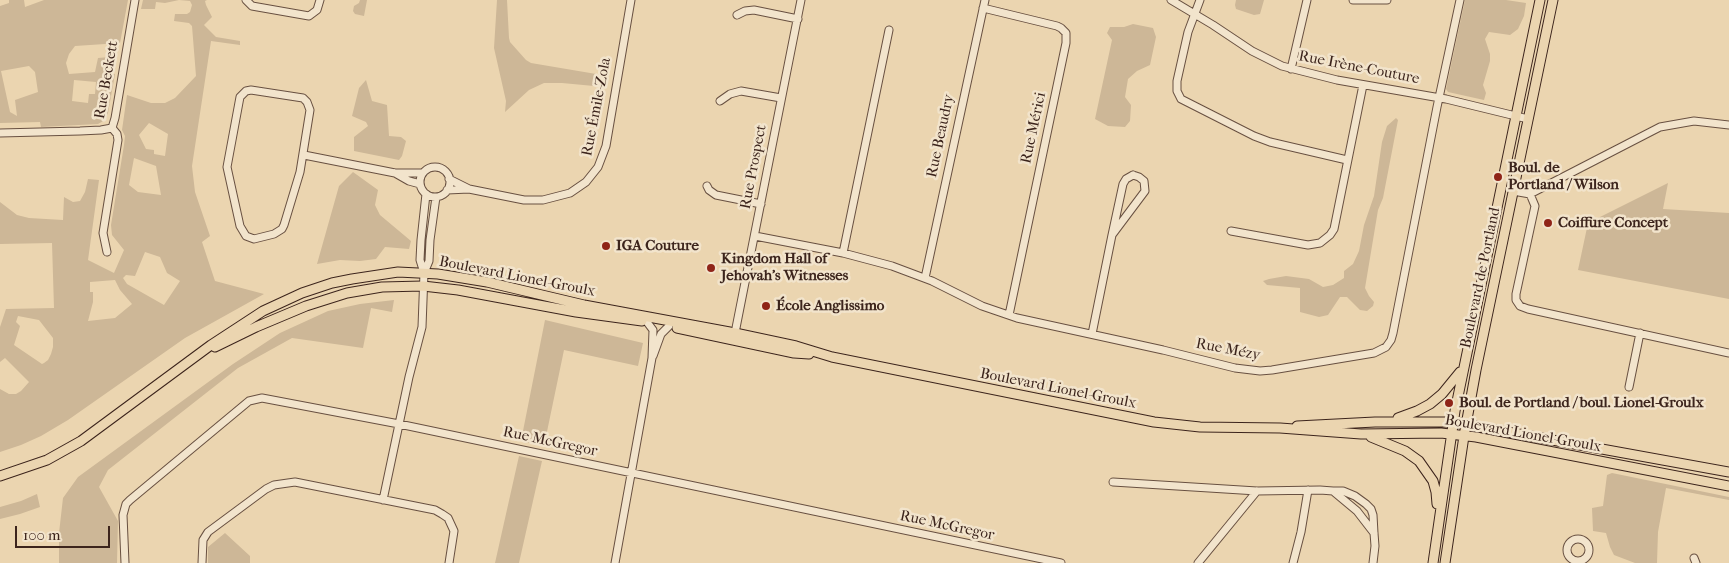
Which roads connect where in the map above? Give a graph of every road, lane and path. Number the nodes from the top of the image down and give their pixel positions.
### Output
1 (135, 0) edge
2 (246, 0) edge
3 (320, 0) edge
4 (631, 0) edge
5 (801, 0) edge
6 (985, 0) edge
7 (1171, 0) edge
8 (1200, 0) edge
9 (1306, 0) edge
10 (1353, 0) edge
11 (1387, 0) edge
12 (1460, 0) edge
13 (1540, 0) edge
14 (1553, 0) edge
15 (983, 8) junction
16 (1195, 14) junction
17 (737, 15) dead end
18 (798, 18) junction
19 (888, 30) dead end
20 (1291, 69) junction
21 (1363, 85) junction
22 (781, 98) junction
23 (1439, 98) junction
24 (720, 101) dead end
25 (1516, 116) junction
26 (1528, 119) junction
27 (1729, 125) edge
28 (112, 128) junction
29 (0, 133) edge
30 (304, 156) junction
31 (1347, 160) junction
32 (395, 173) junction
33 (422, 173) junction
34 (449, 179) junction
35 (420, 184) junction
36 (707, 186) dead end
37 (469, 189) junction
38 (447, 190) junction
39 (1513, 191) junction
40 (426, 194) junction
41 (1530, 194) junction
42 (436, 197) junction
43 (760, 204) junction
44 (1231, 231) dead end
45 (1112, 235) junction
46 (755, 236) junction
47 (107, 252) dead end
48 (843, 254) junction
49 (424, 272) junction
50 (925, 278) junction
51 (424, 286) junction
52 (1009, 315) junction
53 (646, 322) junction
54 (669, 326) junction
55 (1092, 334) junction
56 (1640, 334) junction
57 (734, 336) junction
58 (1729, 353) edge
59 (652, 358) junction
60 (185, 366) junction
61 (1464, 366) junction
62 (1629, 387) dead end
63 (1376, 422) junction
64 (1453, 422) junction
65 (399, 424) junction
66 (1466, 424) junction
67 (1280, 428) junction
68 (1362, 434) junction
69 (1451, 434) junction
70 (1464, 436) junction
71 (1729, 472) edge
72 (631, 473) junction
73 (0, 476) edge
74 (1113, 482) dead end
75 (1729, 486) edge
76 (1308, 490) junction
77 (1256, 491) junction
78 (1333, 491) junction
79 (383, 500) junction
80 (1374, 533) junction
81 (1436, 536) junction
82 (125, 563) edge
83 (202, 563) edge
84 (449, 563) edge
85 (616, 563) edge
86 (1061, 563) edge
87 (1198, 563) edge
88 (1293, 563) edge
89 (1373, 563) edge
90 (1432, 563) edge
91 (1445, 563) edge

1 - 28 street, Rue Beckett
2 - 3 street
4 - 37 street, Rue Émile-Zola
5 - 18 street, Rue Prospect
6 - 15 street, Rue Beaudry
7 - 16 street, Rue Irène-Couture
8 - 16 street
9 - 20 street
10 - 11 street
12 - 23 street, Rue Mézy
13 - 25 main road, Boulevard de Portland
14 - 26 main road, Boulevard de Portland
15 - 50 street, Rue Beaudry
15 - 52 street, Rue Mérici
16 - 20 street, Rue Irène-Couture
16 - 31 street
17 - 18 street
18 - 22 street, Rue Prospect
19 - 48 street
20 - 21 street, Rue Irène-Couture
21 - 23 street, Rue Irène-Couture
21 - 31 street
22 - 24 street
22 - 43 street, Rue Prospect
23 - 25 street, Rue Irène-Couture
23 - 55 street, Rue Mézy
25 - 26 street, Rue Irène-Couture
25 - 61 main road, Boulevard de Portland
26 - 39 main road, Boulevard de Portland
27 - 41 street
28 - 29 street
28 - 47 street, Rue Beckett
30 - 30 street
30 - 32 street
31 - 44 street
32 - 33 street
32 - 35 street
33 - 34 street
33 - 35 street
34 - 37 street, Rue Émile-Zola
34 - 38 street
35 - 40 street
36 - 43 street
37 - 38 street, Rue Émile-Zola
38 - 42 street
39 - 41 street
39 - 66 main road, Boulevard de Portland
40 - 42 street
40 - 49 street
41 - 56 street
42 - 49 street
43 - 46 street, Rue Prospect
45 - 45 street
45 - 55 street
46 - 48 street, Rue Mézy
46 - 57 street, Rue Prospect
48 - 50 street, Rue Mézy
49 - 51 street
49 - 57 main road, Boulevard Lionel-Groulx
49 - 60 main road, Boulevard Lionel-Groulx
50 - 52 street, Rue Mézy
51 - 53 main road, Boulevard Lionel-Groulx
51 - 60 main road, Boulevard Lionel-Groulx
51 - 65 street
52 - 55 street, Rue Mézy
53 - 54 main road, Boulevard Lionel-Groulx
53 - 59 street
54 - 57 main road, Boulevard Lionel-Groulx
54 - 59 street
56 - 58 street
56 - 62 street
57 - 67 main road, Boulevard Lionel-Groulx
59 - 72 street
60 - 73 main road, Boulevard Lionel-Groulx
61 - 63 main road
61 - 64 main road, Boulevard de Portland
63 - 64 main road, Boulevard Lionel-Groulx
63 - 67 main road, Boulevard Lionel-Groulx
64 - 66 main road, Boulevard Lionel-Groulx
64 - 69 main road, Boulevard de Portland
65 - 72 street, Rue McGregor
65 - 79 street
65 - 82 street, Rue McGregor
66 - 70 main road, Boulevard de Portland
66 - 71 main road, Boulevard Lionel-Groulx
67 - 68 main road, Boulevard Lionel-Groulx
68 - 69 main road, Boulevard Lionel-Groulx
68 - 81 main road
69 - 70 main road, Boulevard Lionel-Groulx
69 - 81 main road, Boulevard de Portland
70 - 75 main road, Boulevard Lionel-Groulx
70 - 91 main road, Boulevard de Portland
72 - 85 street
72 - 86 street, Rue McGregor
74 - 77 street
76 - 77 street
76 - 78 street
76 - 88 street
77 - 87 street
78 - 80 street
78 - 80 street
79 - 83 street
79 - 84 street
80 - 89 street
81 - 90 main road, Boulevard de Portland

